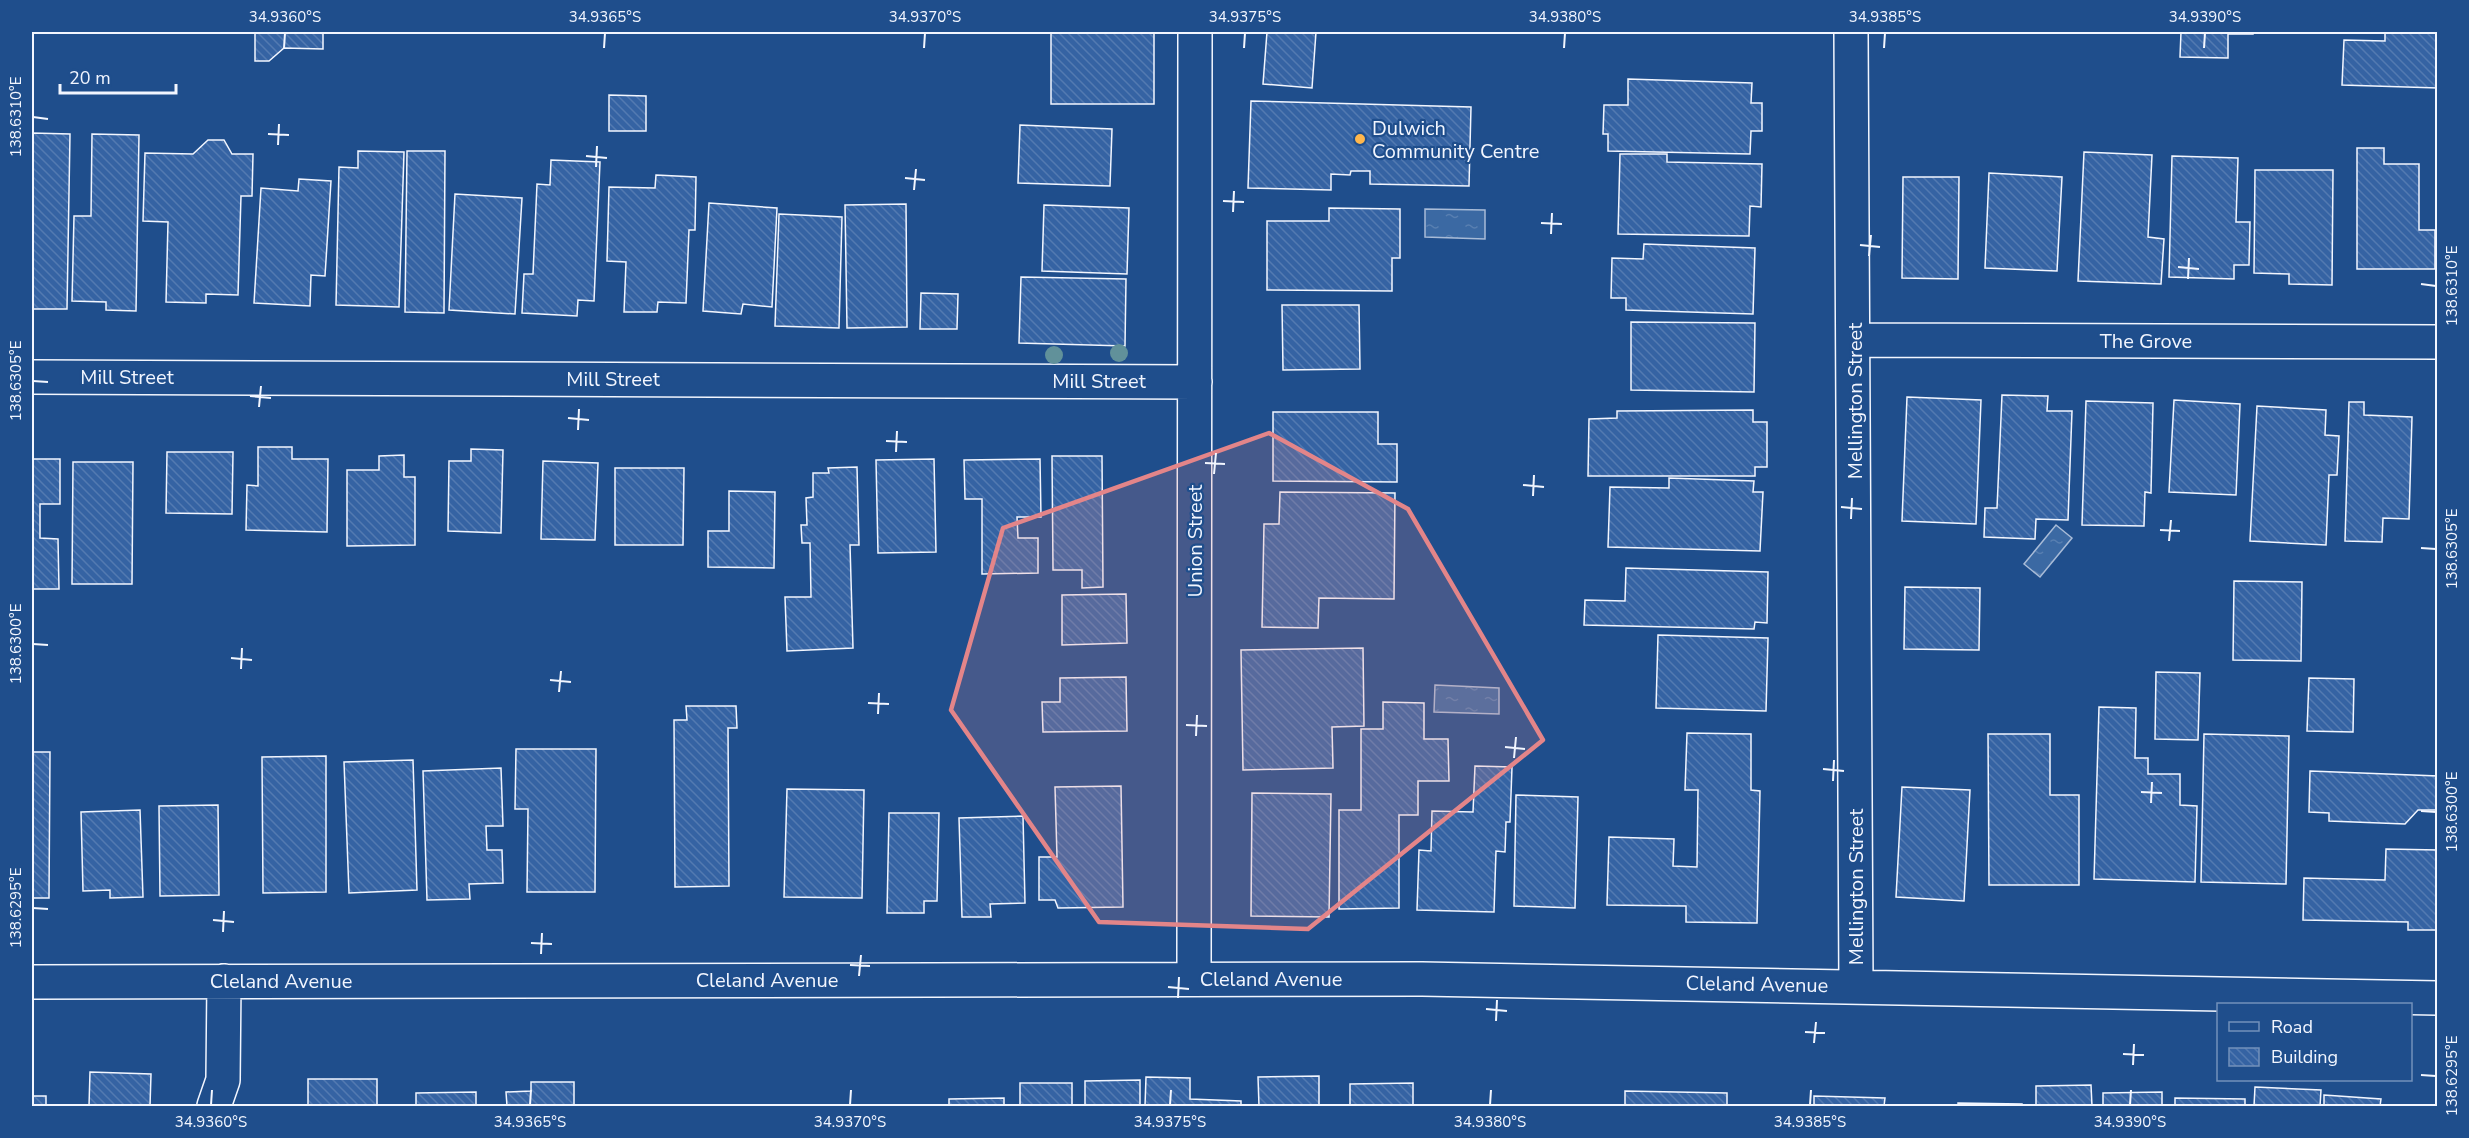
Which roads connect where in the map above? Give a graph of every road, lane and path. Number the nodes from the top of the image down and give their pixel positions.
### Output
1 (1195, 32) edge
2 (1851, 32) edge
3 (1854, 340) junction
4 (2438, 342) edge
5 (32, 377) edge
6 (1195, 382) junction
7 (1194, 979) junction
8 (224, 981) junction
9 (32, 982) edge
10 (1856, 986) junction
11 (2438, 998) edge
12 (213, 1107) edge

1 - 6 street, Union Street
2 - 3 street, Mellington Street
3 - 4 street, The Grove
3 - 10 street, Mellington Street
5 - 6 street, Mill Street
6 - 7 street, Union Street
7 - 8 street, Cleland Avenue
7 - 10 street, Cleland Avenue
8 - 9 street, Cleland Avenue
8 - 12 street
10 - 11 street, Cleland Avenue

